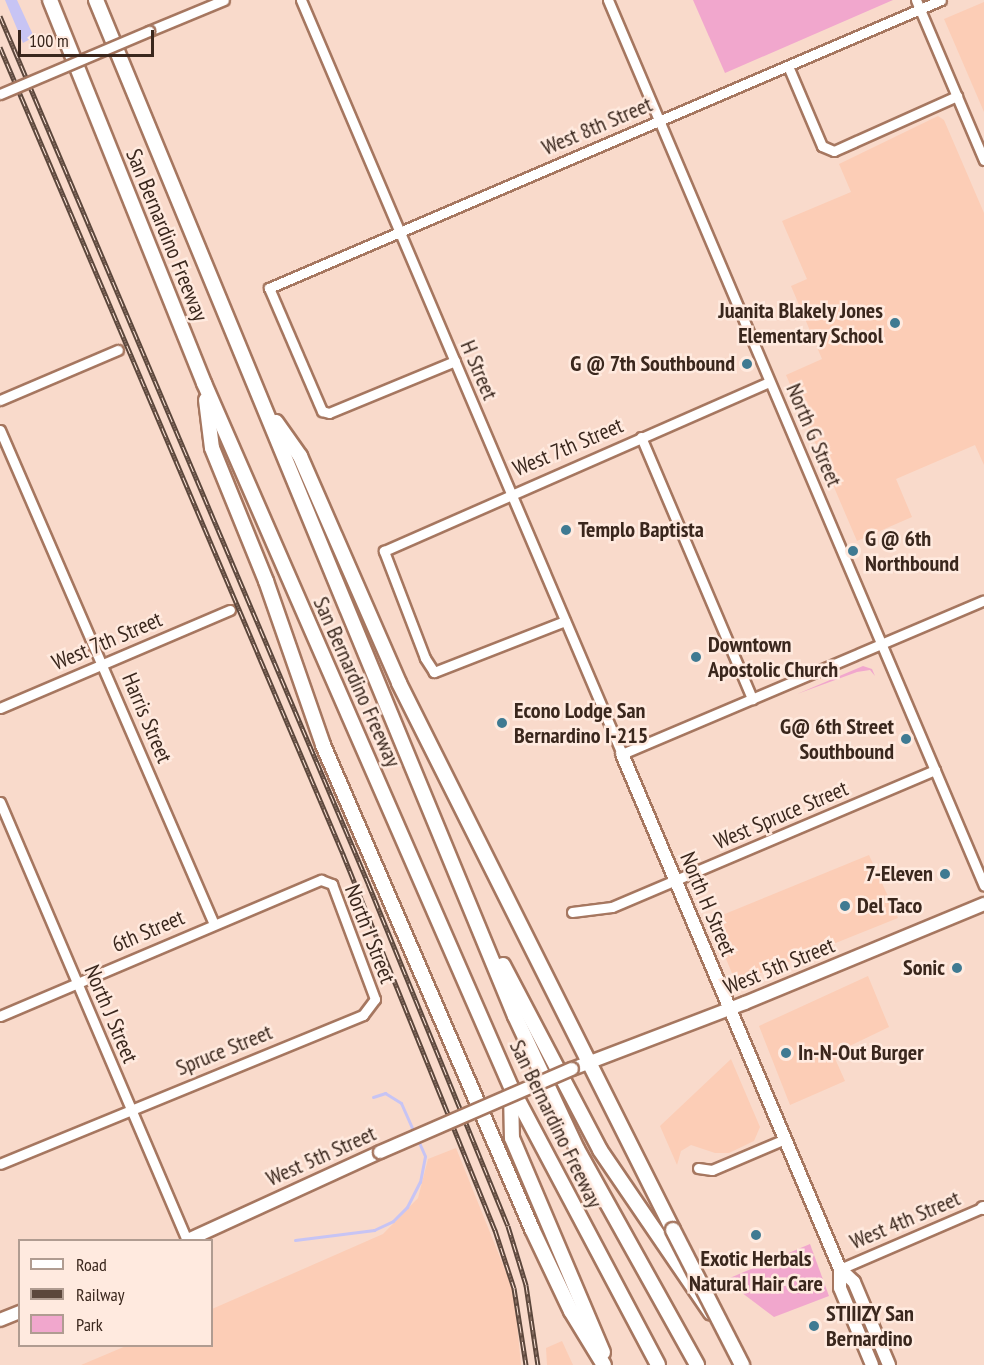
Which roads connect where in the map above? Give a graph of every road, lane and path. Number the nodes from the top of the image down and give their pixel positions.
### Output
1 (50, 0) edge
2 (96, 0) edge
3 (224, 0) edge
4 (301, 0) edge
5 (608, 0) edge
6 (941, 0) edge
7 (918, 4) edge
8 (788, 66) junction
9 (0, 94) edge
10 (957, 96) junction
11 (659, 121) junction
12 (984, 160) edge
13 (399, 232) junction
14 (118, 350) dead end
15 (455, 362) junction
16 (769, 382) junction
17 (204, 383) junction
18 (0, 400) edge
19 (262, 404) junction
20 (0, 430) edge
21 (641, 437) junction
22 (510, 493) junction
23 (984, 600) edge
24 (230, 610) dead end
25 (565, 621) junction
26 (881, 644) junction
27 (102, 665) junction
28 (753, 699) junction
29 (0, 708) edge
30 (621, 754) junction
31 (935, 770) junction
32 (0, 802) edge
33 (450, 861) junction
34 (675, 880) junction
35 (311, 882) joint
36 (984, 886) edge
37 (984, 904) edge
38 (572, 912) dead end
39 (214, 924) junction
40 (76, 983) junction
41 (730, 1009) junction
42 (363, 1015) joint
43 (0, 1016) edge
44 (581, 1065) junction
45 (511, 1087) junction
46 (130, 1109) junction
47 (480, 1109) junction
48 (785, 1139) junction
49 (0, 1164) edge
50 (698, 1168) dead end
51 (984, 1208) edge
52 (187, 1239) edge
53 (189, 1239) edge
54 (840, 1269) junction
55 (18, 1313) edge
56 (0, 1320) edge
57 (604, 1365) edge
58 (608, 1365) edge
59 (658, 1365) edge
60 (697, 1365) edge
61 (742, 1365) edge
62 (747, 1365) edge
63 (872, 1365) edge
64 (889, 1365) edge

1 - 17 highway, San Bernardino Freeway
2 - 19 highway, San Bernardino Freeway
3 - 9 street, bridge
4 - 13 street, H Street
5 - 11 street, North G Street
6 - 7 street, West 8th Street
7 - 8 street, West 8th Street
7 - 10 street
8 - 10 street
8 - 11 street, West 8th Street
10 - 12 street
11 - 13 street, West 8th Street
11 - 16 street, North G Street
13 - 15 street, H Street
13 - 15 street, West 8th Street
14 - 18 street
15 - 22 street, H Street
16 - 21 street, West 7th Street
16 - 26 street, North G Street
17 - 45 highway, San Bernardino Freeway
17 - 47 highway
19 - 33 highway, San Bernardino Freeway
19 - 44 highway
20 - 27 street, Harris Street
21 - 22 street, West 7th Street
21 - 28 street
22 - 25 street, H Street
22 - 25 street, West 7th Street
23 - 26 street
24 - 27 street, West 7th Street
25 - 30 street, H Street
26 - 28 street
26 - 31 street, North G Street
27 - 29 street, West 7th Street
27 - 39 street, Harris Street
28 - 30 street
30 - 34 main road, North H Street
31 - 34 street, West Spruce Street
31 - 36 street, North G Street
32 - 40 street, North J Street
33 - 60 highway, San Bernardino Freeway
33 - 62 highway
34 - 38 street, West Spruce Street
34 - 41 main road, North H Street
35 - 39 street, 6th Street
35 - 42 street, North I Street
37 - 41 main road, West 5th Street
39 - 40 street, 6th Street
40 - 43 street, 6th Street
40 - 46 street, North J Street
41 - 44 main road, West 5th Street
41 - 48 main road, North H Street
42 - 46 street, Spruce Street
44 - 47 main road, West 5th Street, bridge
44 - 61 highway, bridge
45 - 58 highway
45 - 59 highway, San Bernardino Freeway
46 - 49 street, Spruce Street
46 - 52 street, North J Street
47 - 53 main road, West 5th Street, bridge
47 - 57 highway
48 - 50 street
48 - 54 main road, North H Street
51 - 54 street, West 4th Street
54 - 63 main road, North H Street
54 - 64 main road, North H Street
55 - 56 main road

